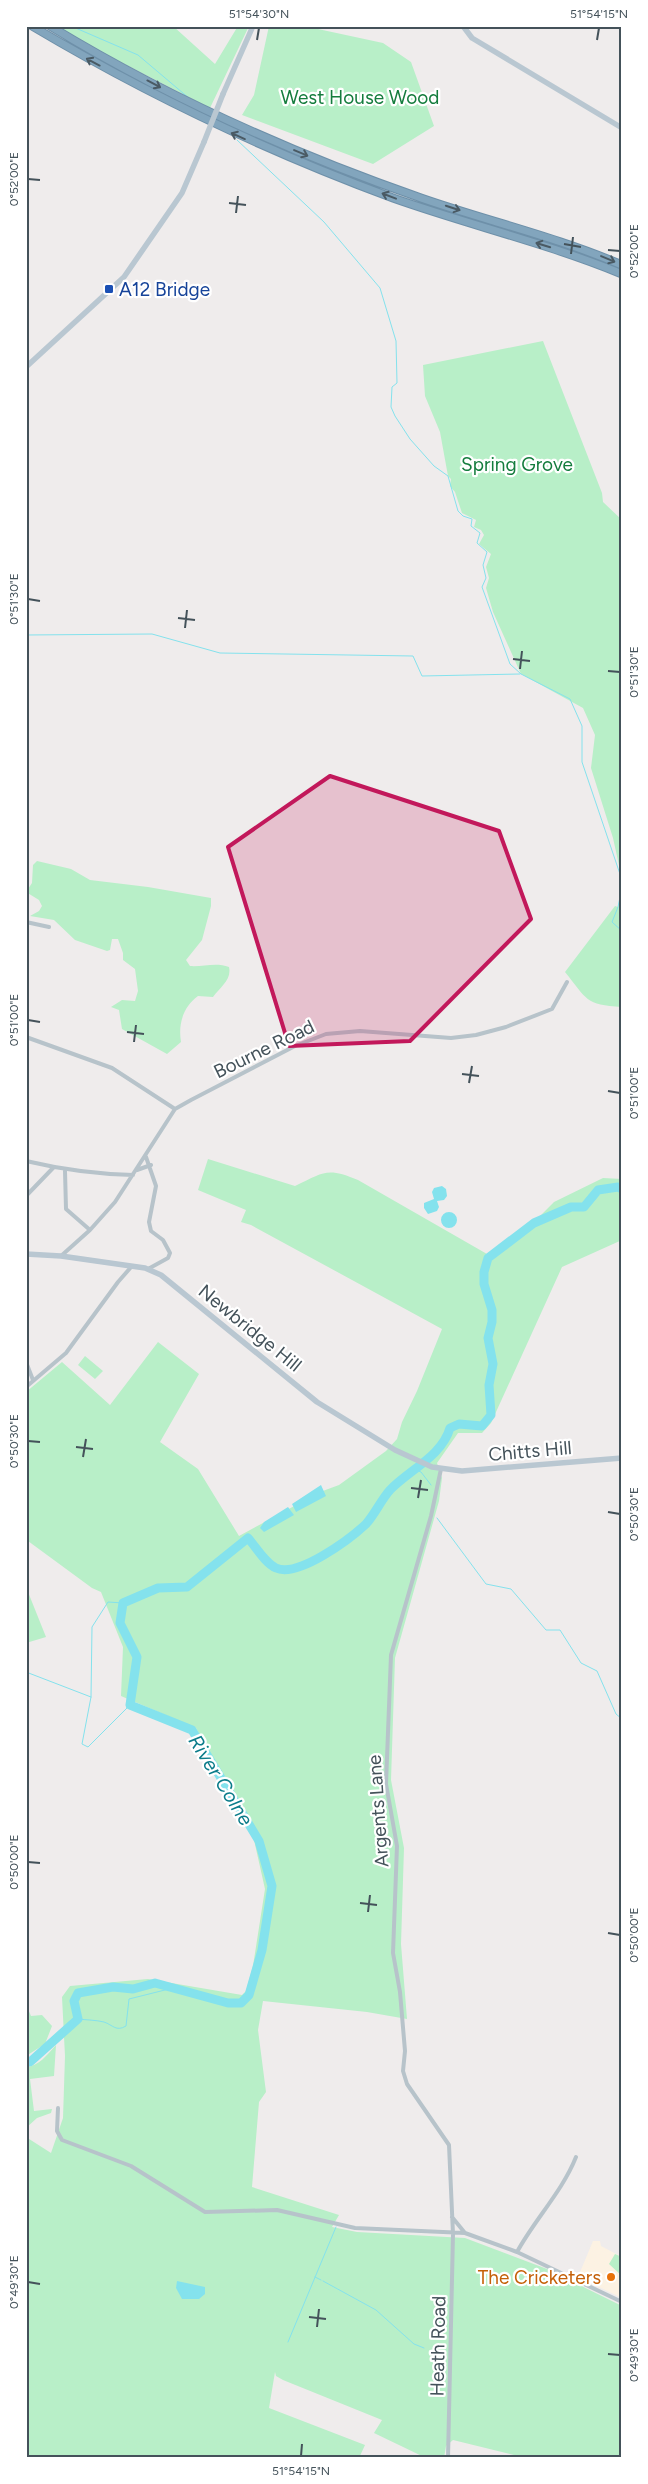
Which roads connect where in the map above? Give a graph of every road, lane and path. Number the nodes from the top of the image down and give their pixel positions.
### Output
1 (32, 26) edge
2 (50, 26) edge
3 (253, 26) edge
4 (463, 26) edge
5 (622, 128) edge
6 (622, 265) edge
7 (622, 274) edge
8 (26, 366) edge
9 (26, 922) edge
10 (49, 927) dead end
11 (567, 982) dead end
12 (26, 1038) edge
13 (175, 1109) junction
14 (146, 1157) junction
15 (26, 1160) edge
16 (151, 1165) junction
17 (53, 1168) junction
18 (137, 1170) junction
19 (66, 1171) junction
20 (134, 1175) junction
21 (26, 1196) edge
22 (90, 1230) junction
23 (26, 1254) edge
24 (61, 1256) junction
25 (132, 1266) junction
26 (148, 1269) junction
27 (26, 1362) edge
28 (33, 1380) junction
29 (26, 1387) edge
30 (622, 1458) edge
31 (441, 1469) junction
32 (58, 2108) dead end
33 (576, 2157) dead end
34 (452, 2217) junction
35 (465, 2233) junction
36 (453, 2234) junction
37 (517, 2252) junction
38 (622, 2302) edge
39 (448, 2458) edge

7 -> 1 highway
2 -> 6 highway
3 - 8 street, bridge
4 - 5 street
9 - 10 street
11 - 13 street, Bourne Road
12 - 13 street
13 - 14 street
14 - 16 street
14 - 18 street
15 - 17 street
16 - 18 street
16 - 26 street
17 - 19 street
17 - 21 street
18 - 20 street
19 - 20 street
19 - 22 street
20 - 22 street
22 - 24 street
23 - 24 street, Newbridge Hill
24 - 25 street, Newbridge Hill
25 - 26 street, Newbridge Hill
25 - 28 street
26 - 31 street, Newbridge Hill
27 - 28 street
28 - 29 street
30 - 31 street, Chitts Hill
31 - 34 street, Argents Lane
32 - 36 street
33 - 37 street
34 - 35 street
34 - 36 street, Argents Lane
35 - 36 street
35 - 37 street
36 - 39 street, Heath Road
37 - 38 street

